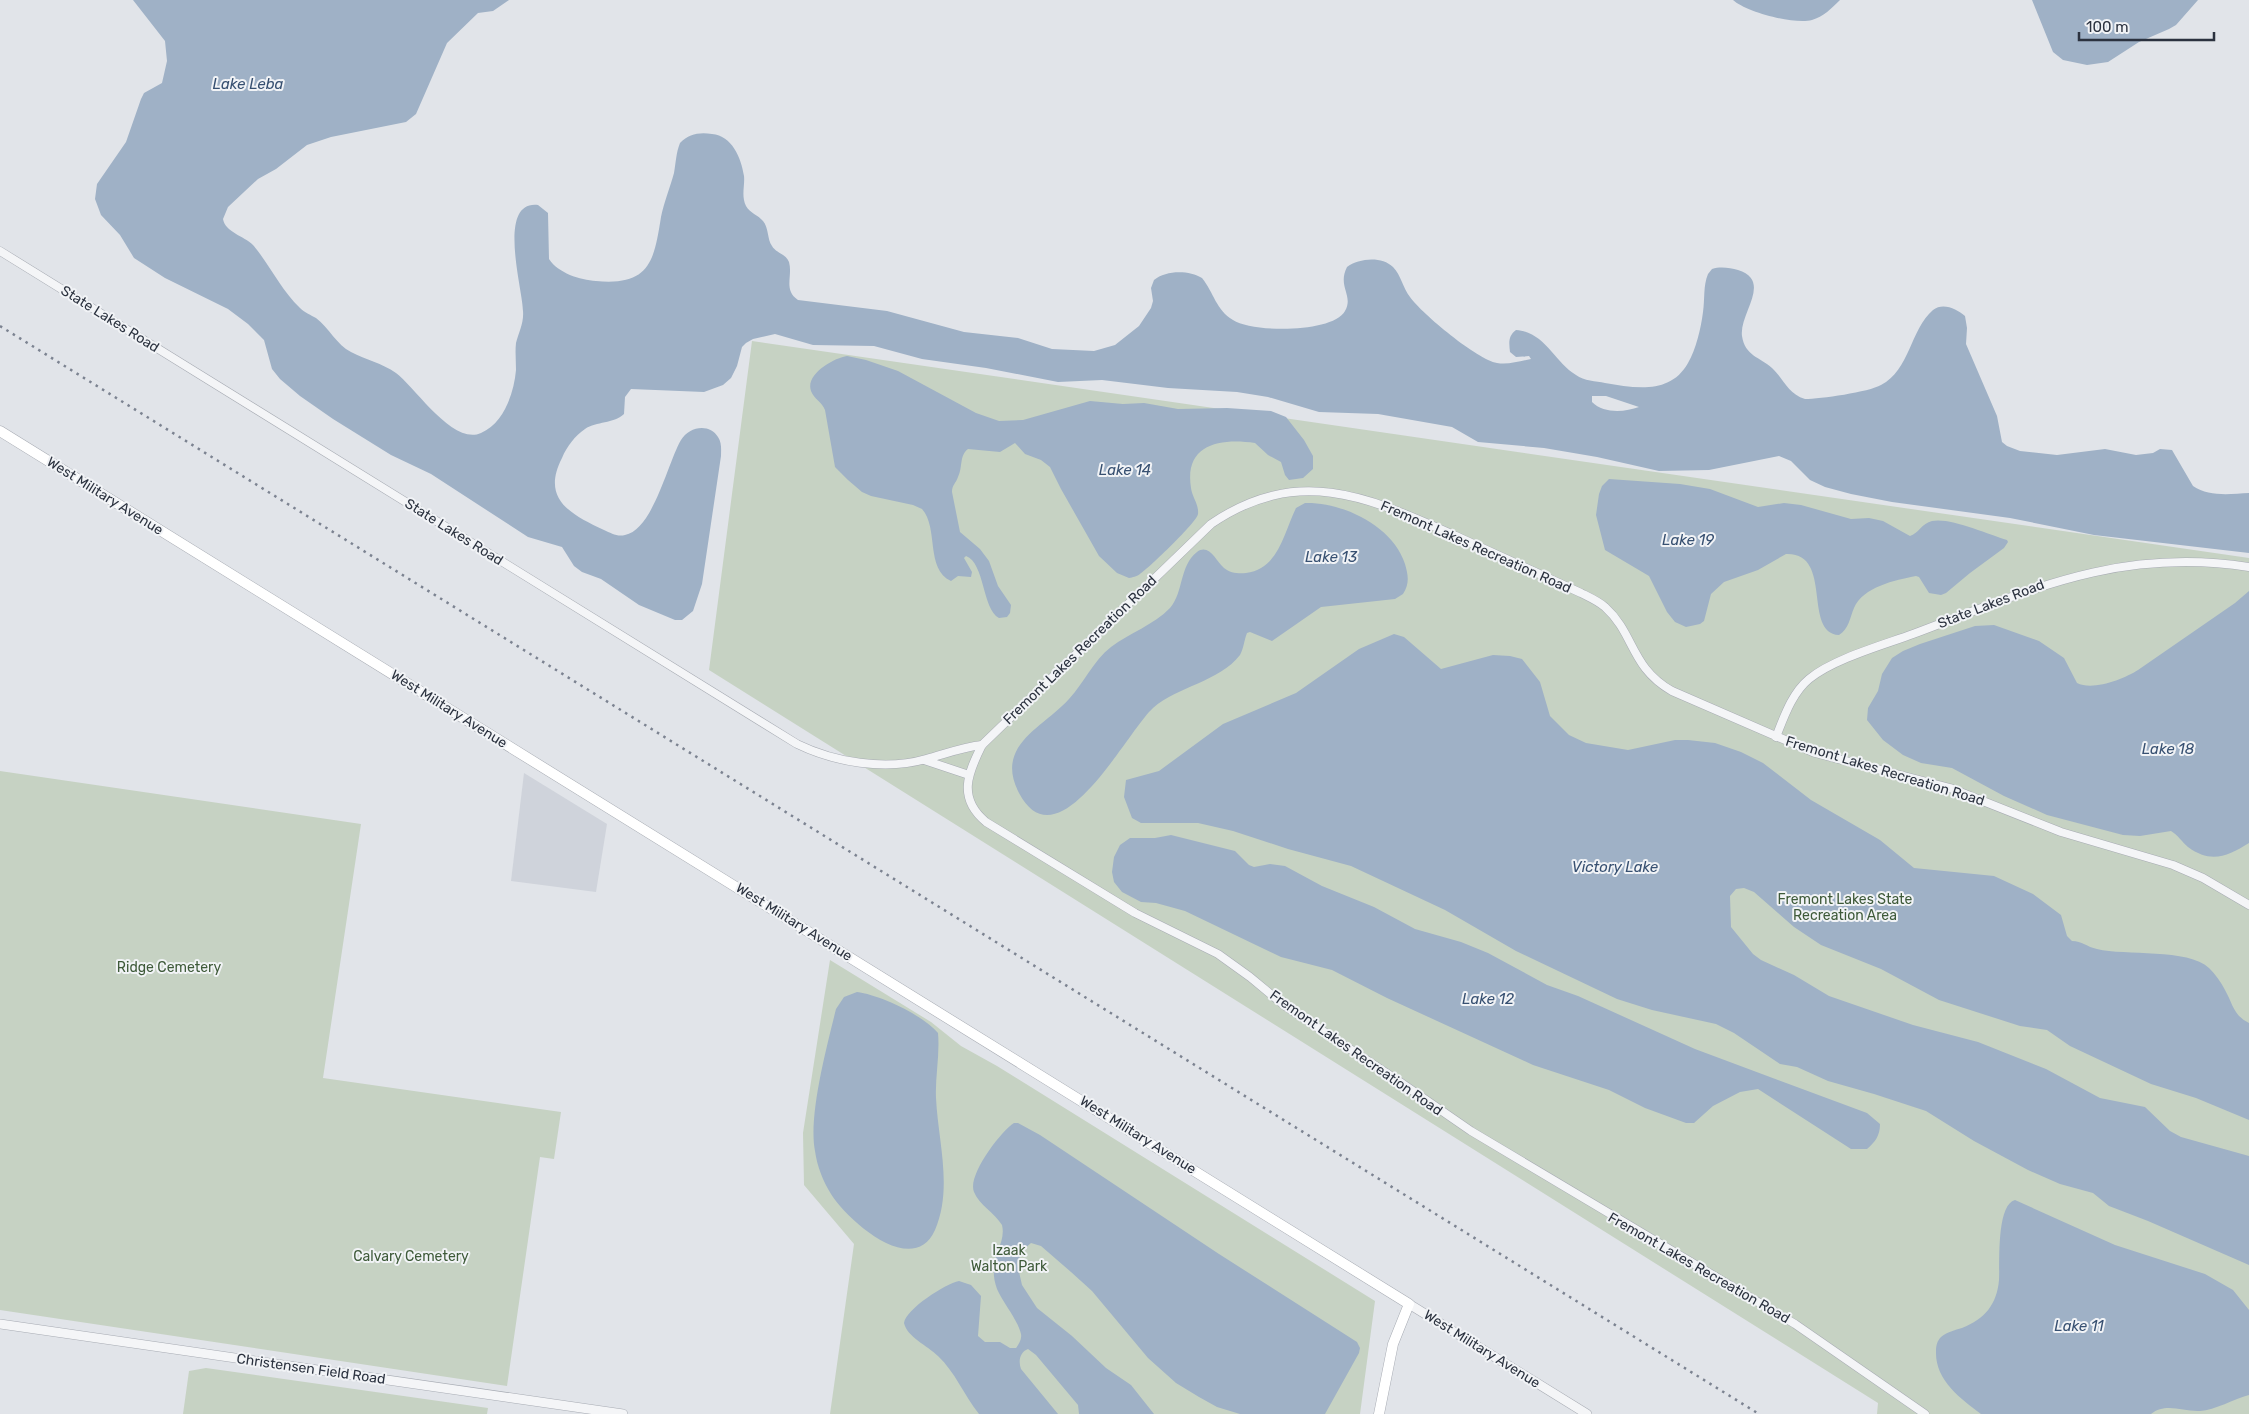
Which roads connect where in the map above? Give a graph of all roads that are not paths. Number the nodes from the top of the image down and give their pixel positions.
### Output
1 (0, 251) edge
2 (0, 431) edge
3 (2249, 567) edge
4 (1776, 737) junction
5 (982, 745) junction
6 (924, 760) junction
7 (969, 776) junction
8 (2249, 905) edge
9 (1409, 1304) junction
10 (0, 1324) edge
11 (623, 1414) edge
12 (1379, 1414) edge
13 (1586, 1414) edge
14 (1925, 1414) edge

1 - 6 street, State Lakes Road
2 - 9 main road, West Military Avenue
3 - 4 street, State Lakes Road
4 - 5 street, Fremont Lakes Recreation Road
4 - 8 street, Fremont Lakes Recreation Road
5 - 6 street, State Lakes Road
5 - 7 street, Fremont Lakes Recreation Road
6 - 7 street, State Lakes Road
7 - 14 street, Fremont Lakes Recreation Road
9 - 12 main road
9 - 13 street, West Military Avenue
10 - 11 street, Christensen Field Road

